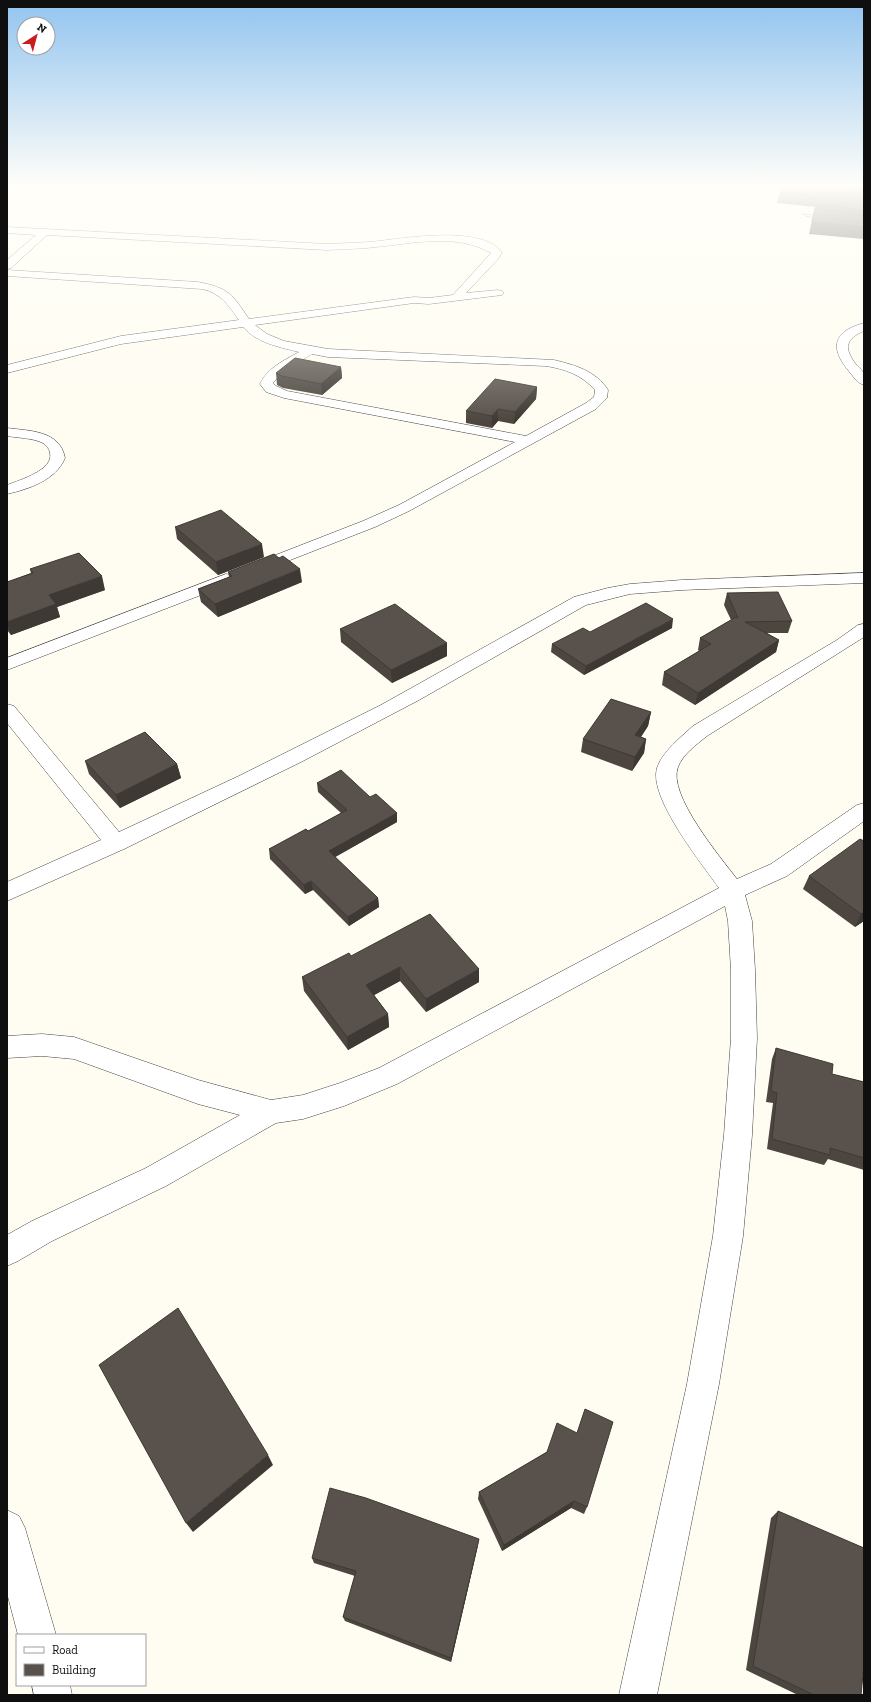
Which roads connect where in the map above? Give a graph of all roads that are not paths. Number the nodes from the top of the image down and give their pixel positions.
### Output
1 (488, 263) edge
2 (7, 273) edge
3 (498, 293) dead end
4 (456, 298) junction
5 (247, 325) junction
6 (864, 327) edge
7 (310, 351) junction
8 (7, 369) edge
9 (7, 376) edge
10 (864, 381) edge
11 (7, 432) edge
12 (526, 440) junction
13 (7, 490) edge
14 (864, 578) edge
15 (864, 629) edge
16 (7, 664) edge
17 (7, 710) edge
18 (864, 810) edge
19 (116, 843) junction
20 (734, 891) junction
21 (7, 892) edge
22 (7, 1047) edge
23 (271, 1112) junction
24 (7, 1251) edge
25 (7, 1528) edge
26 (37, 1634) edge
27 (638, 1695) edge

1 - 4 street
2 - 5 street
3 - 4 street
4 - 5 street
5 - 7 street
5 - 8 street
5 - 9 street
6 - 10 street
7 - 12 street
7 - 12 street
11 - 13 street
12 - 16 street
14 - 19 street
15 - 20 street
17 - 19 street
18 - 20 street
19 - 21 street
20 - 23 street
20 - 27 street
22 - 23 street
23 - 24 street
25 - 26 street

